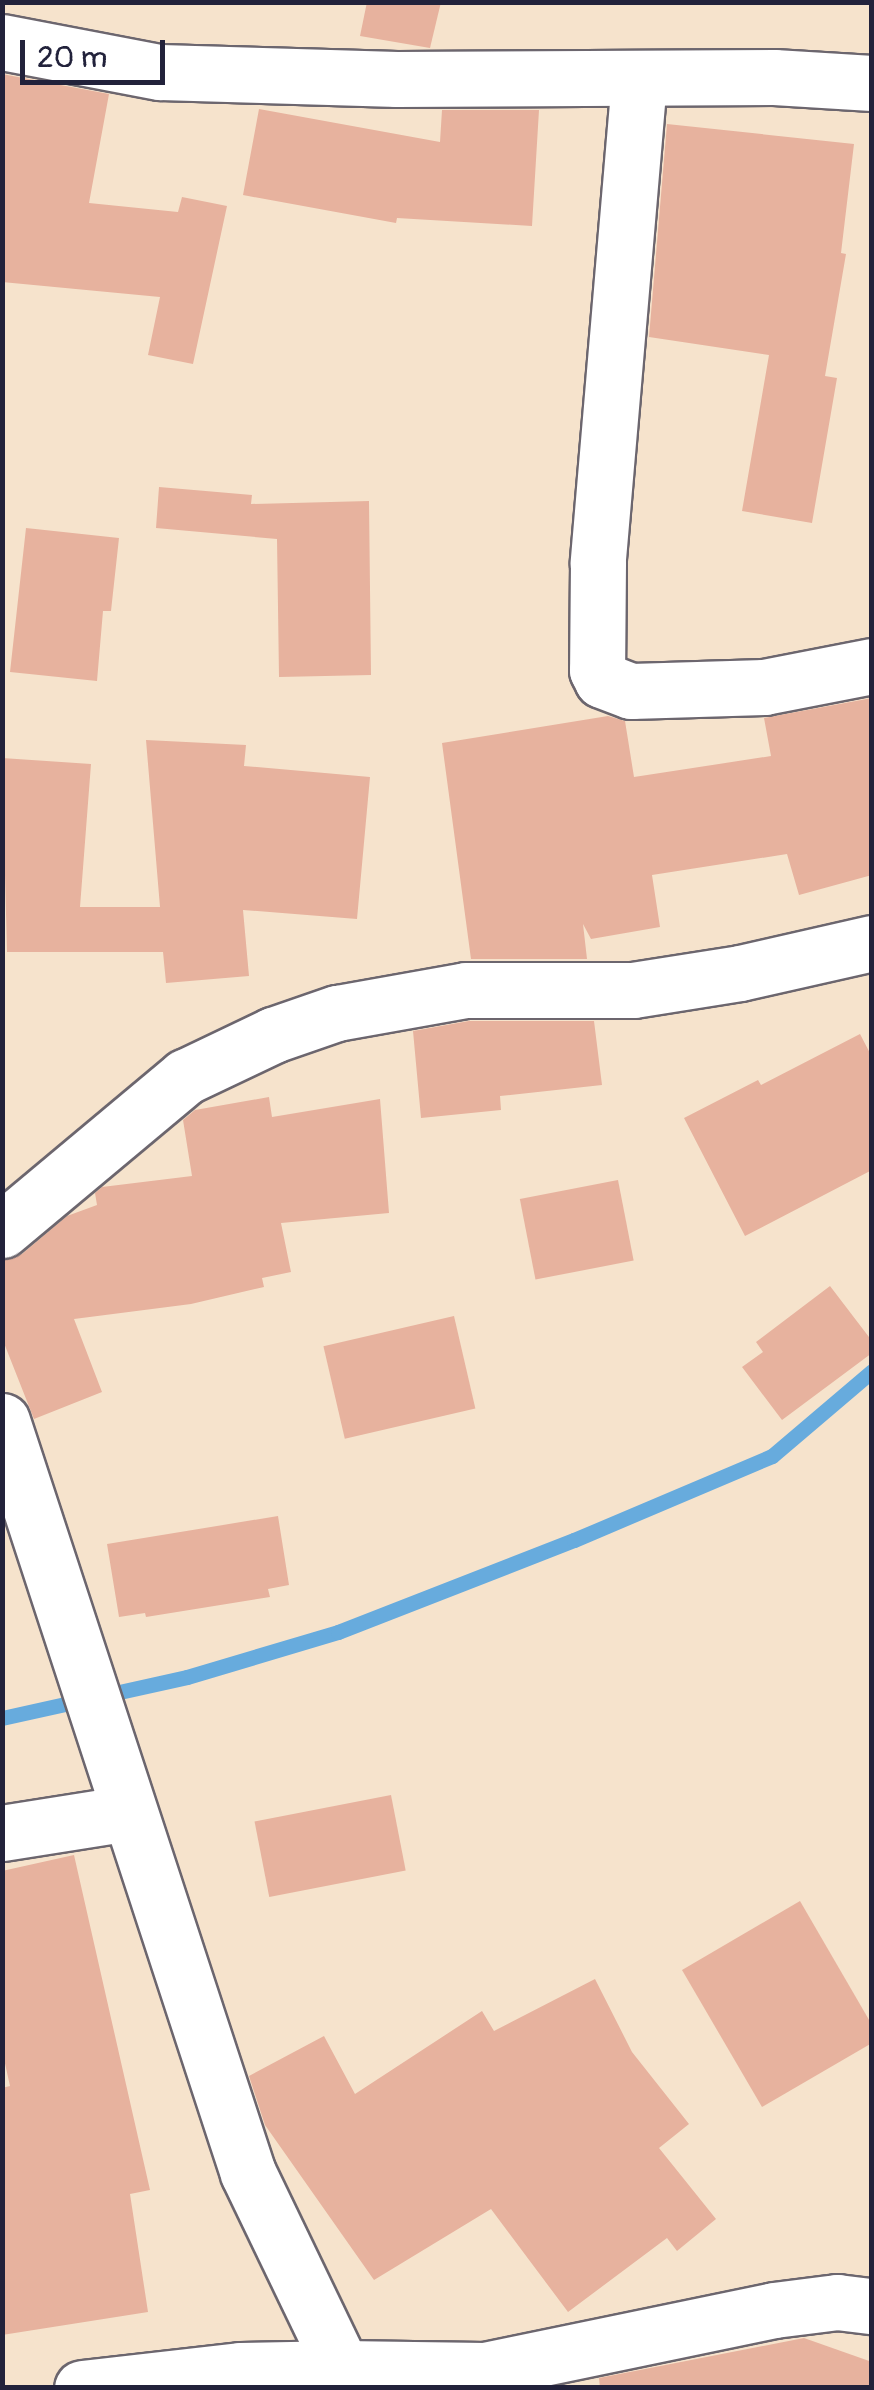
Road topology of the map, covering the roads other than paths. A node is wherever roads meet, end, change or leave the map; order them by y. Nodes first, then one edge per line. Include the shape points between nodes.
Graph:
1 (2, 42) edge
2 (640, 80) junction
3 (872, 83) edge
4 (872, 666) edge
5 (872, 943) edge
6 (2, 1230) edge
7 (2, 1421) edge
8 (128, 1814) junction
9 (2, 1833) edge
10 (872, 2306) edge
11 (342, 2368) junction
12 (82, 2388) edge

1 - 2 street via 160,72
2 - 3 street
2 - 4 street via 598,564 597,670 602,680 631,691 764,687
5 - 6 street via 632,990 466,990 337,1013 185,1077
7 - 8 street via 58,1579
8 - 9 street
8 - 11 street via 248,2173
10 - 11 street via 836,2302 774,2310 485,2370
11 - 12 street via 240,2370

